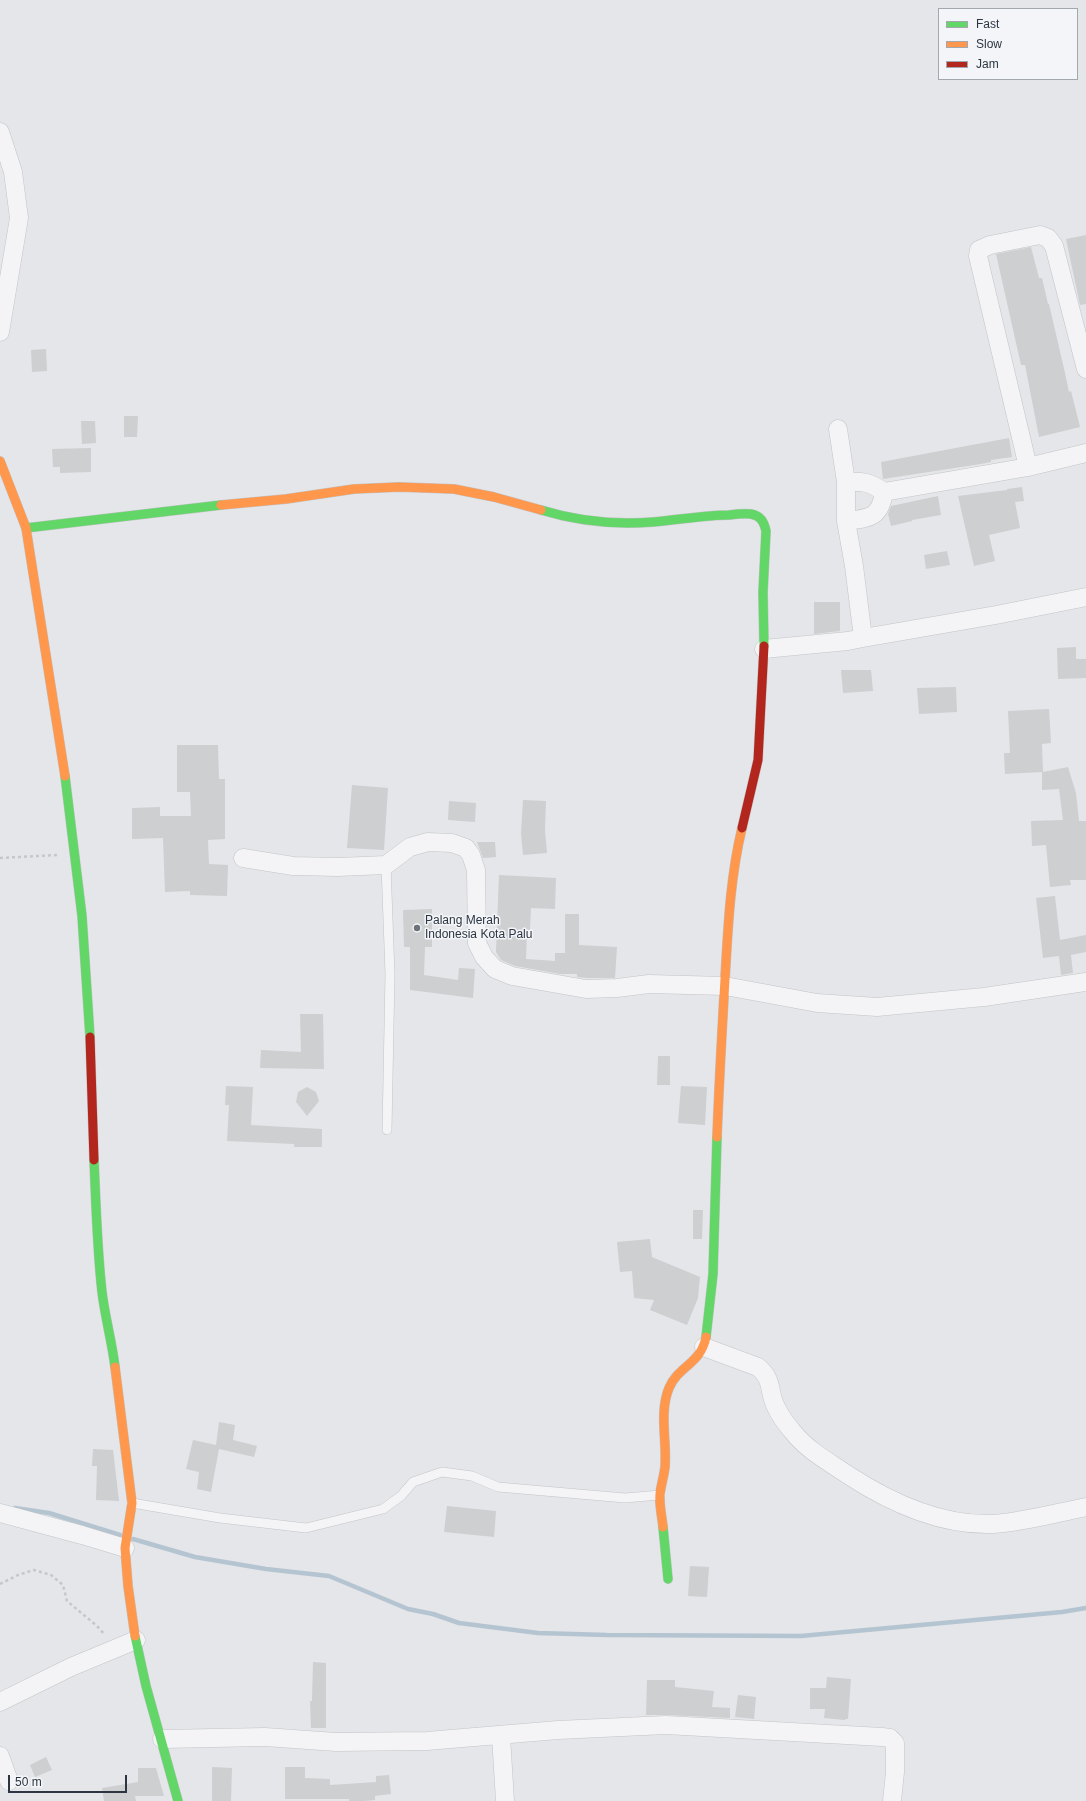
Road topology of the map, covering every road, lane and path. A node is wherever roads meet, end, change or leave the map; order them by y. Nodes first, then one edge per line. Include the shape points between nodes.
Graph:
1 (0, 132) edge
2 (0, 332) edge
3 (1086, 369) edge
4 (838, 429) dead end
5 (1086, 453) edge
6 (0, 460) edge
7 (1028, 466) junction
8 (846, 482) junction
9 (884, 492) junction
10 (846, 520) junction
11 (26, 528) junction
12 (1086, 597) edge
13 (863, 638) junction
14 (764, 649) junction
15 (75, 855) junction
16 (0, 858) edge
17 (243, 858) dead end
18 (386, 865) junction
19 (1086, 982) edge
20 (725, 986) junction
21 (387, 1130) dead end
22 (704, 1347) junction
23 (660, 1495) junction
24 (132, 1502) junction
25 (1086, 1507) edge
26 (0, 1514) edge
27 (126, 1545) junction
28 (668, 1579) dead end
29 (0, 1584) edge
30 (136, 1640) junction
31 (115, 1649) junction
32 (0, 1702) edge
33 (501, 1736) junction
34 (162, 1739) junction
35 (0, 1756) edge
36 (8, 1781) dead end
37 (178, 1801) edge
38 (506, 1801) edge
39 (892, 1801) edge

1 - 2 street via 13,172 19,218
3 - 7 street via 1054,246 1048,238 1040,235 990,245 979,250 978,256
4 - 8 street
5 - 7 street
6 - 11 street
7 - 9 street
8 - 9 street via 863,482
8 - 10 street
9 - 10 street via 882,505 877,514 862,519
10 - 13 street
11 - 14 street via 354,489 399,488 454,489 494,497 568,518 618,523 750,514 759,517 766,530
11 - 15 street via 64,766
12 - 13 street
13 - 14 street
14 - 20 street via 758,760 735,858 729,902
15 - 16 path
15 - 24 street via 89,1021 97,1246
17 - 18 street via 293,866
18 - 20 street via 410,847 428,842 452,843 466,848 476,870 477,943 484,957 495,969 512,976 586,989 649,984
18 - 21 lane via 390,974
19 - 20 street via 984,997 877,1007 818,1003
20 - 22 street via 720,1059 714,1274
22 - 23 street via 698,1357 676,1376 669,1388 665,1405 665,1467
22 - 25 street via 765,1372 775,1406 794,1433 813,1451 878,1494 910,1508 958,1523 994,1524
23 - 24 lane via 625,1498 498,1486 472,1476 442,1472 413,1482 401,1496 383,1509 306,1528 220,1518
23 - 28 street
24 - 27 street
26 - 27 street
27 - 30 street via 128,1586
29 - 31 path via 34,1570 50,1575 63,1585 67,1601 97,1626
30 - 31 street
30 - 34 street via 146,1686
31 - 32 street
33 - 34 street via 427,1742 336,1742 265,1737
33 - 38 street
33 - 39 street via 612,1726 666,1726 890,1738 895,1742 896,1753
34 - 37 street
35 - 36 street

